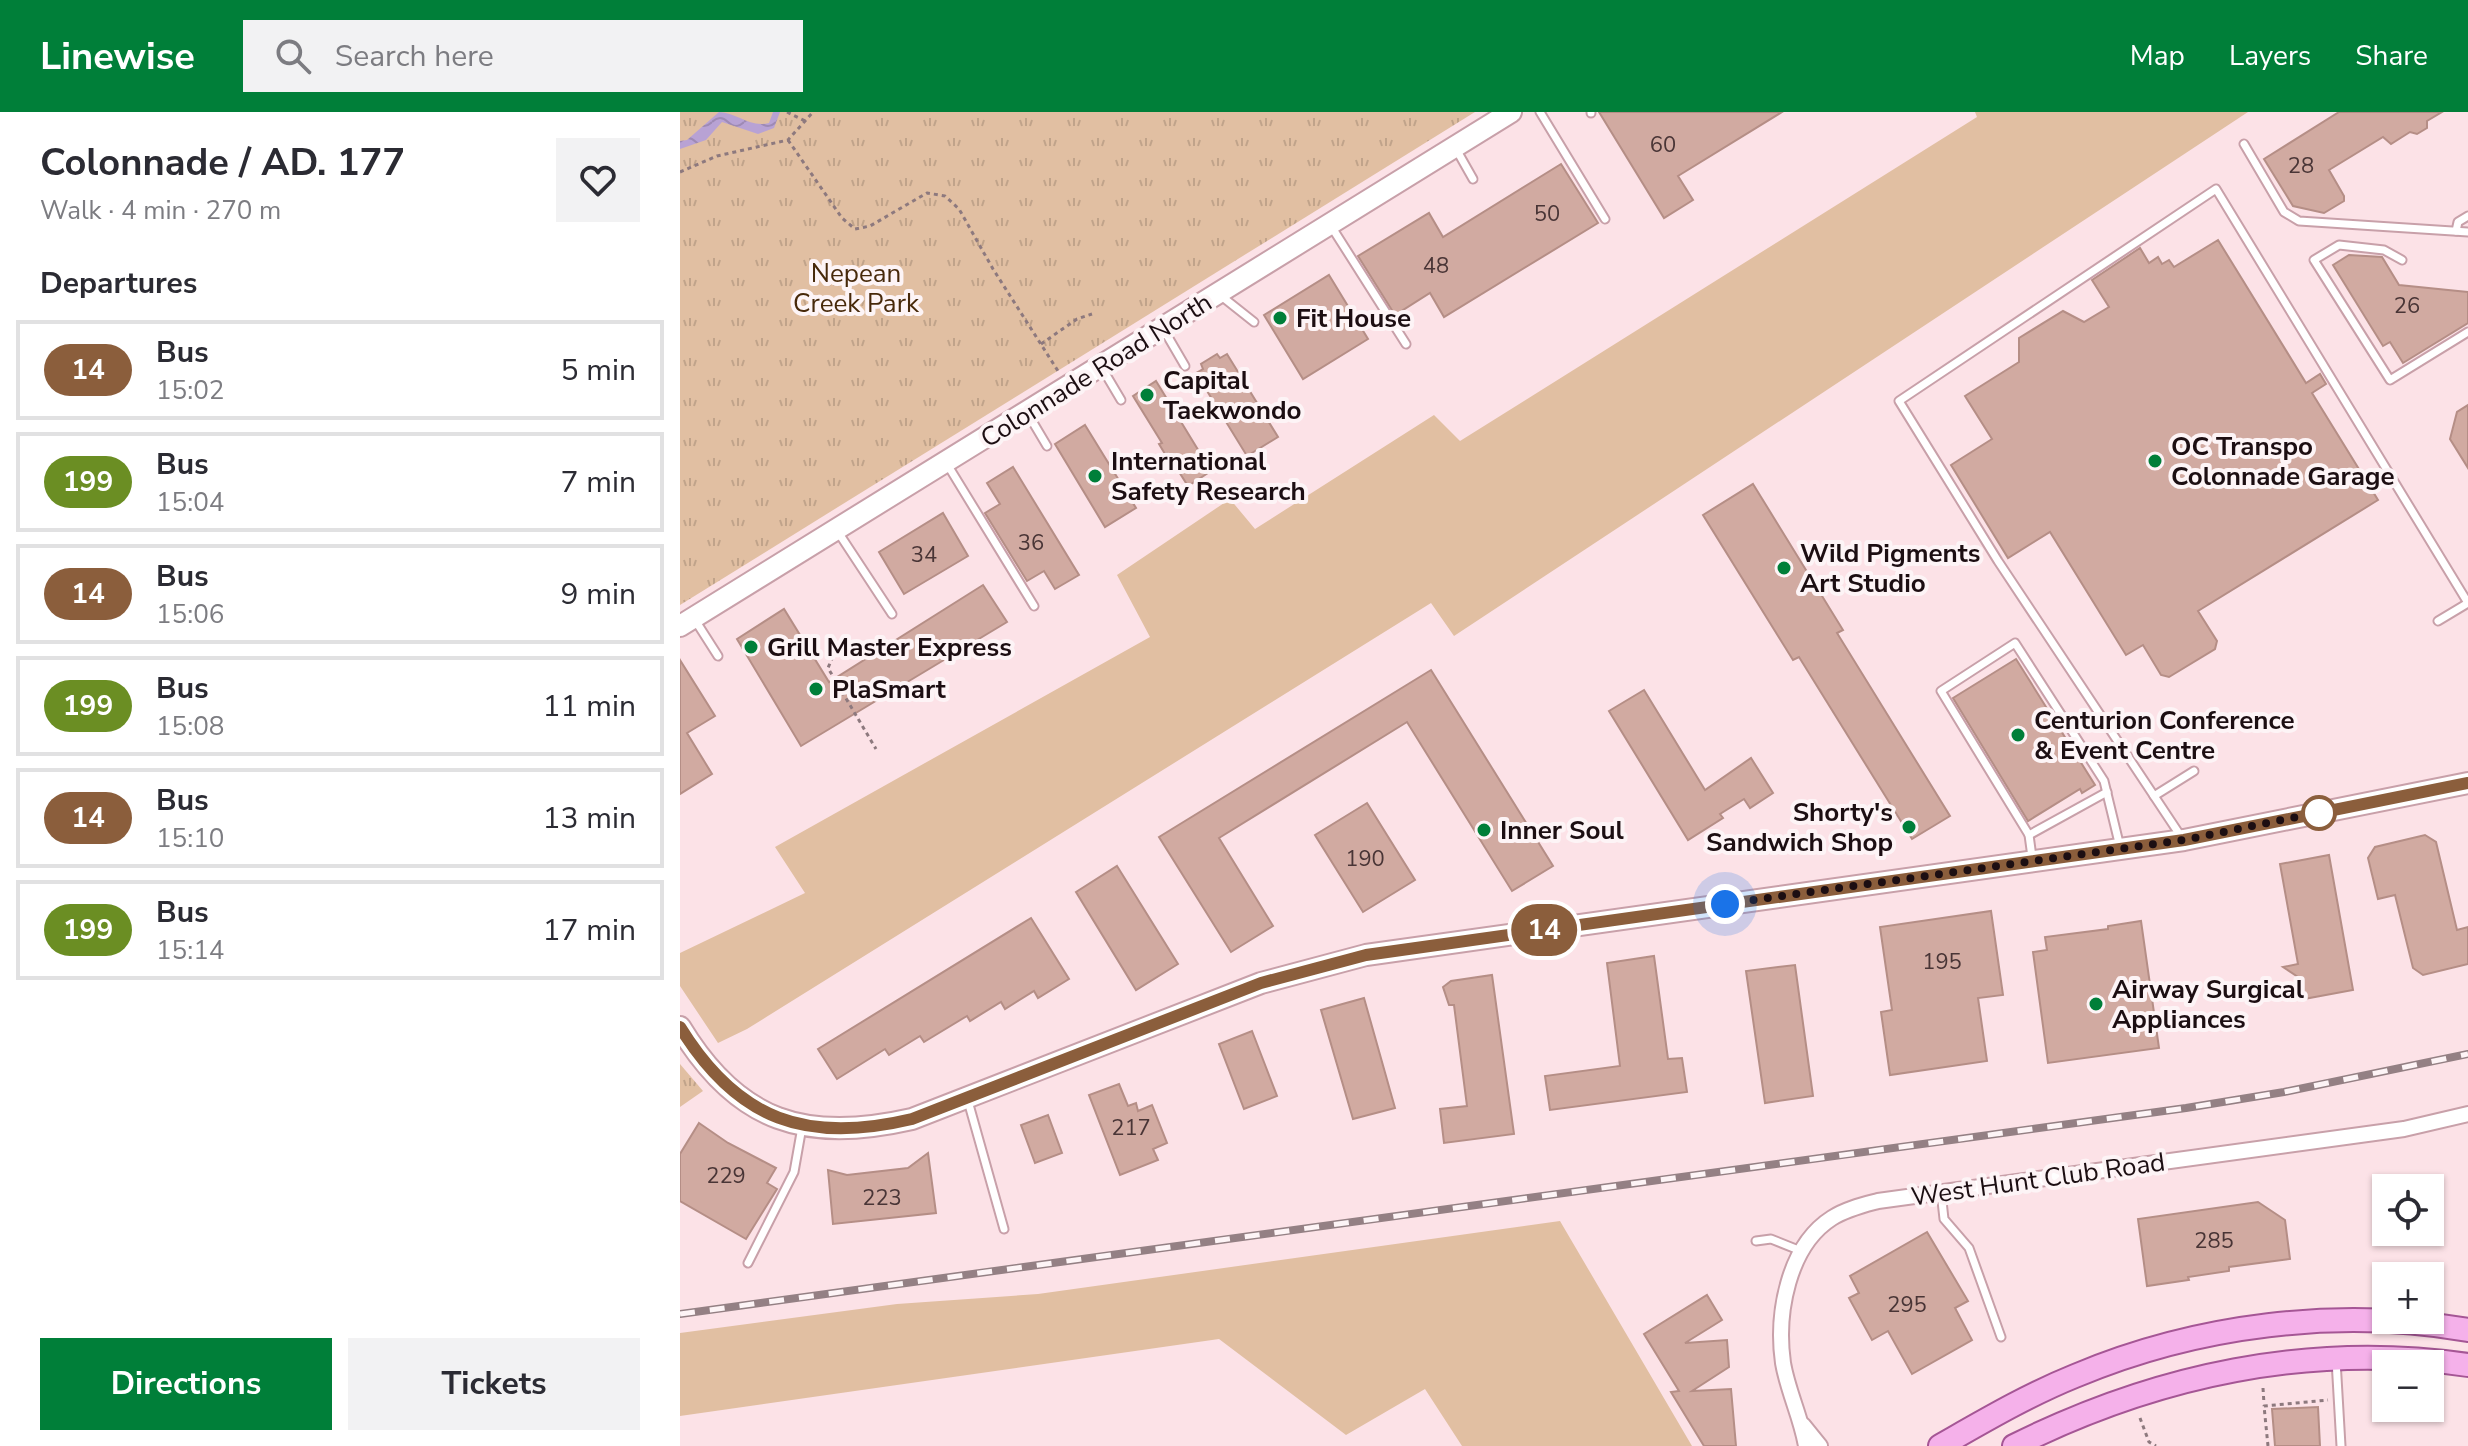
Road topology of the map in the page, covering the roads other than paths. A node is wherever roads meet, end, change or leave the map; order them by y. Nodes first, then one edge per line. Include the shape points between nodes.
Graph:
1 (1511, 112) edge
2 (1540, 112) edge
3 (2244, 144) dead end
4 (1455, 147) junction
5 (1473, 179) dead end
6 (2468, 216) edge
7 (1605, 219) dead end
8 (1330, 225) junction
9 (2456, 231) junction
10 (2468, 232) edge
11 (2402, 260) dead end
12 (1218, 294) junction
13 (1254, 322) dead end
14 (1163, 328) junction
15 (2468, 332) edge
16 (1406, 344) dead end
17 (1101, 366) junction
18 (1185, 366) dead end
19 (1121, 400) dead end
20 (1027, 412) junction
21 (1047, 446) dead end
22 (946, 462) junction
23 (836, 530) junction
24 (2468, 603) edge
25 (1034, 606) dead end
26 (892, 614) dead end
27 (2438, 621) dead end
28 (687, 622) edge
29 (718, 656) dead end
30 (2194, 771) dead end
31 (2468, 783) edge
32 (2107, 792) junction
33 (2154, 796) junction
34 (2029, 835) junction
35 (2184, 840) junction
36 (2120, 849) junction
37 (2032, 861) junction
38 (680, 1027) edge
39 (968, 1097) junction
40 (2468, 1114) edge
41 (802, 1127) junction
42 (1941, 1192) junction
43 (1004, 1229) dead end
44 (1756, 1241) dead end
45 (1801, 1251) junction
46 (748, 1263) dead end
47 (2468, 1330) edge
48 (2001, 1337) dead end
49 (2336, 1357) junction
50 (2468, 1365) edge
51 (1802, 1425) junction
52 (1806, 1446) edge
53 (1820, 1446) edge
54 (1940, 1446) edge
55 (2014, 1446) edge
56 (2341, 1446) edge

1 - 4 street, Colonnade Road North
2 - 7 lane
3 - 9 lane via 2284,212 2299,221
4 - 5 lane
4 - 8 street, Colonnade Road North
6 - 9 lane via 2458,222
8 - 12 street, Colonnade Road North
8 - 16 lane
9 - 10 lane
11 - 15 lane via 2384,250 2339,245 2314,260 2390,380
12 - 13 lane
12 - 14 street, Colonnade Road North
14 - 17 street, Colonnade Road North
14 - 18 lane
17 - 19 lane
17 - 20 street, Colonnade Road North
20 - 21 lane
20 - 22 street, Colonnade Road North
22 - 23 street, Colonnade Road North
22 - 25 lane
23 - 26 lane
23 - 28 street, Colonnade Road North
24 - 27 lane
24 - 33 lane via 2216,189 1899,401
28 - 29 lane
30 - 33 lane
31 - 35 street
32 - 34 lane
32 - 34 lane via 2015,643 1941,691
32 - 36 lane
33 - 35 lane
34 - 37 lane
35 - 36 street
36 - 37 street
37 - 39 street via 1366,955 1261,983
38 - 41 street via 739,1097
39 - 41 street via 875,1127
39 - 43 lane
40 - 42 street, West Hunt Club Road via 2404,1129
41 - 46 lane via 794,1172
42 - 45 street, West Hunt Club Road via 1852,1208 1816,1231
42 - 48 lane via 1944,1219 1969,1248
44 - 45 lane via 1771,1239
45 - 51 street, West Hunt Club Road via 1781,1334 1788,1385
47 - 54 main road via 2320,1322 2197,1338 2075,1375
49 - 50 main road
49 - 55 main road via 2201,1376 2108,1404
49 - 56 lane
51 - 52 street, West Hunt Club Road
51 - 53 street, West Hunt Club Road

